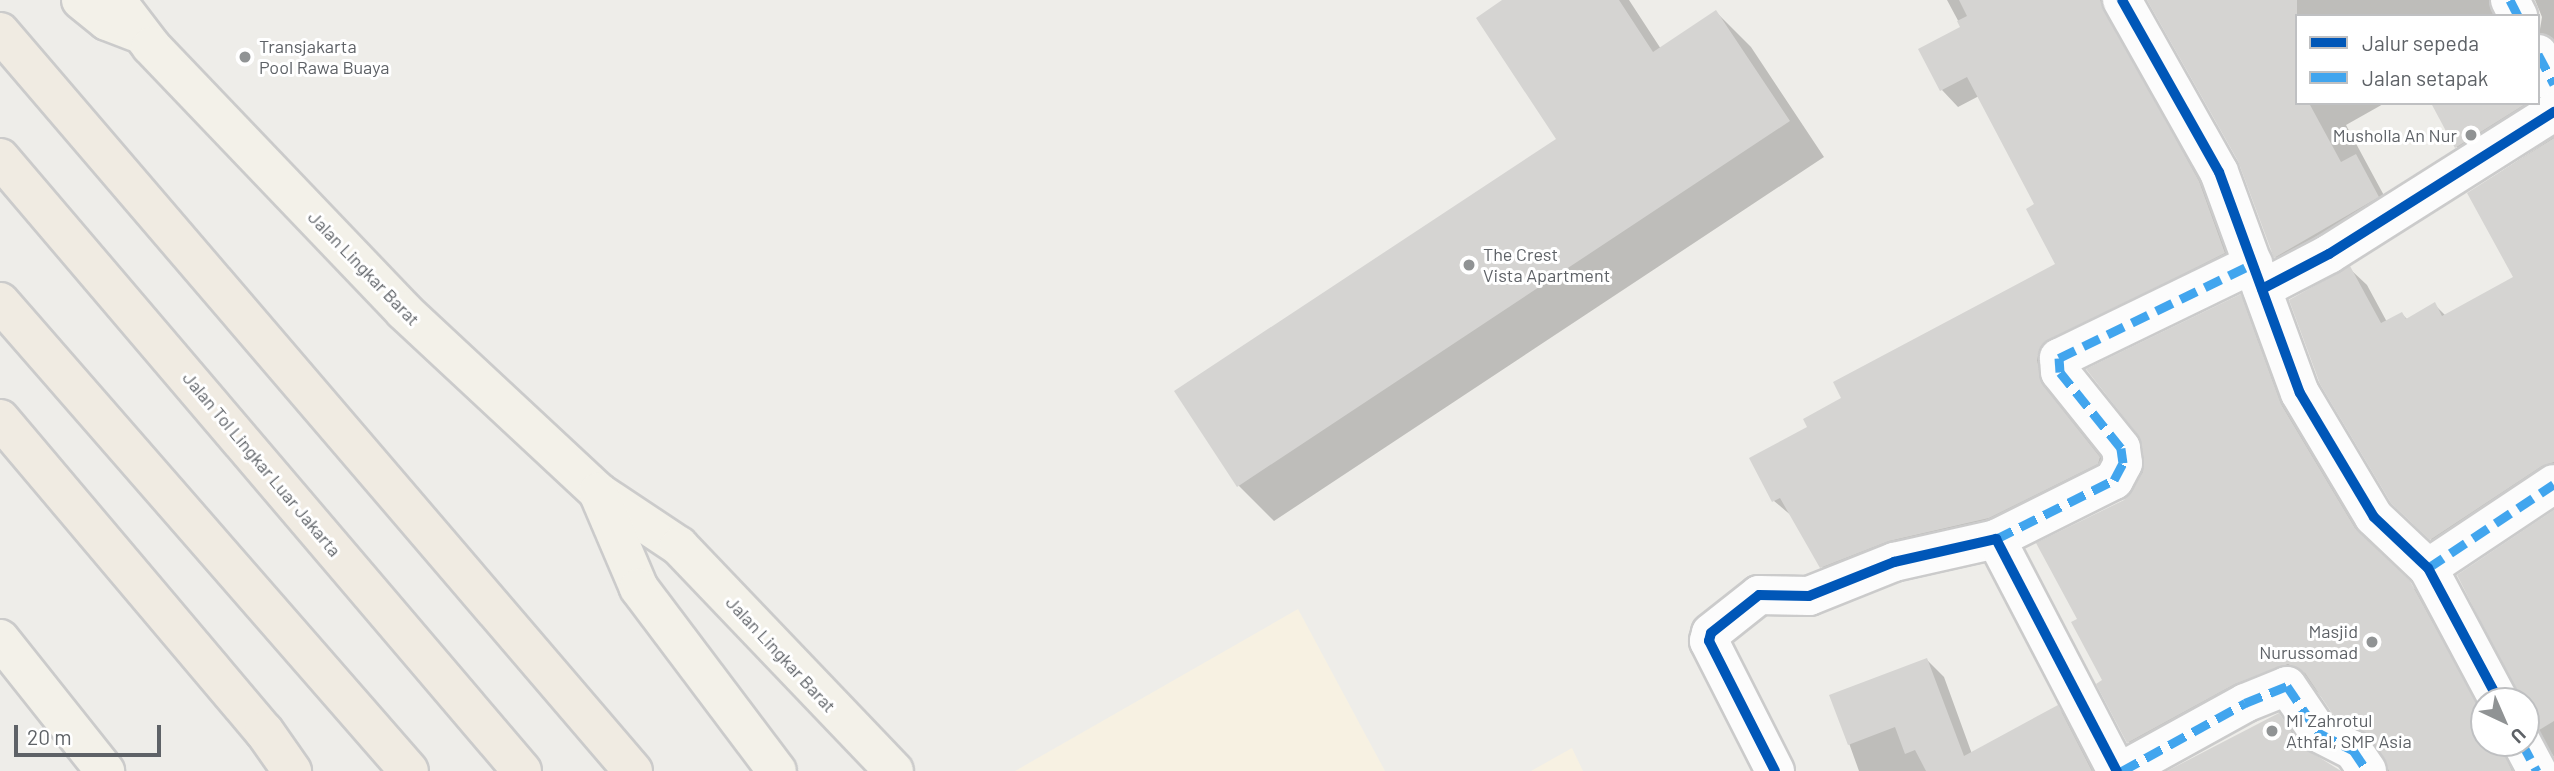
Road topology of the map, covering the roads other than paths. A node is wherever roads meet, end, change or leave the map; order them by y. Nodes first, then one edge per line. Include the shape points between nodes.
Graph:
1 (80, 0) edge
2 (116, 0) edge
3 (2122, 0) edge
4 (0, 32) edge
5 (141, 35) junction
6 (2540, 58) edge
7 (2554, 84) edge
8 (2554, 112) edge
9 (0, 158) edge
10 (2257, 276) junction
11 (0, 302) edge
12 (0, 419) edge
13 (2554, 484) edge
14 (598, 492) junction
15 (1996, 539) junction
16 (2428, 568) junction
17 (0, 639) edge
18 (2492, 687) edge
19 (105, 771) edge
20 (292, 771) edge
21 (409, 771) edge
22 (522, 771) edge
23 (633, 771) edge
24 (777, 771) edge
25 (894, 771) edge
26 (1775, 771) edge
27 (2117, 771) edge
28 (2122, 771) edge
29 (2367, 771) edge

1 - 5 main road, Jalan Lingkar Barat via 107,21
2 - 5 main road, Jalan Lingkar Barat
3 - 10 street via 2219,172
4 - 23 highway
5 - 14 main road, Jalan Lingkar Barat via 404,311
6 - 7 street
8 - 10 street via 2329,254
9 - 22 highway, Jalan Tol Lingkar Luar Jakarta
10 - 15 street via 2059,358 2060,372 2121,448 2123,463 2114,480
10 - 16 street via 2300,393 2374,517
11 - 21 highway
12 - 20 highway via 264,731
13 - 16 street
14 - 24 main road, Jalan Lingkar Barat via 639,588
14 - 25 main road, Jalan Lingkar Barat via 679,546
15 - 26 street via 1894,562 1809,596 1759,595 1711,633 1709,640
15 - 27 street
16 - 18 street
17 - 19 main road
28 - 29 street via 2245,703 2287,686 2319,733 2353,750

